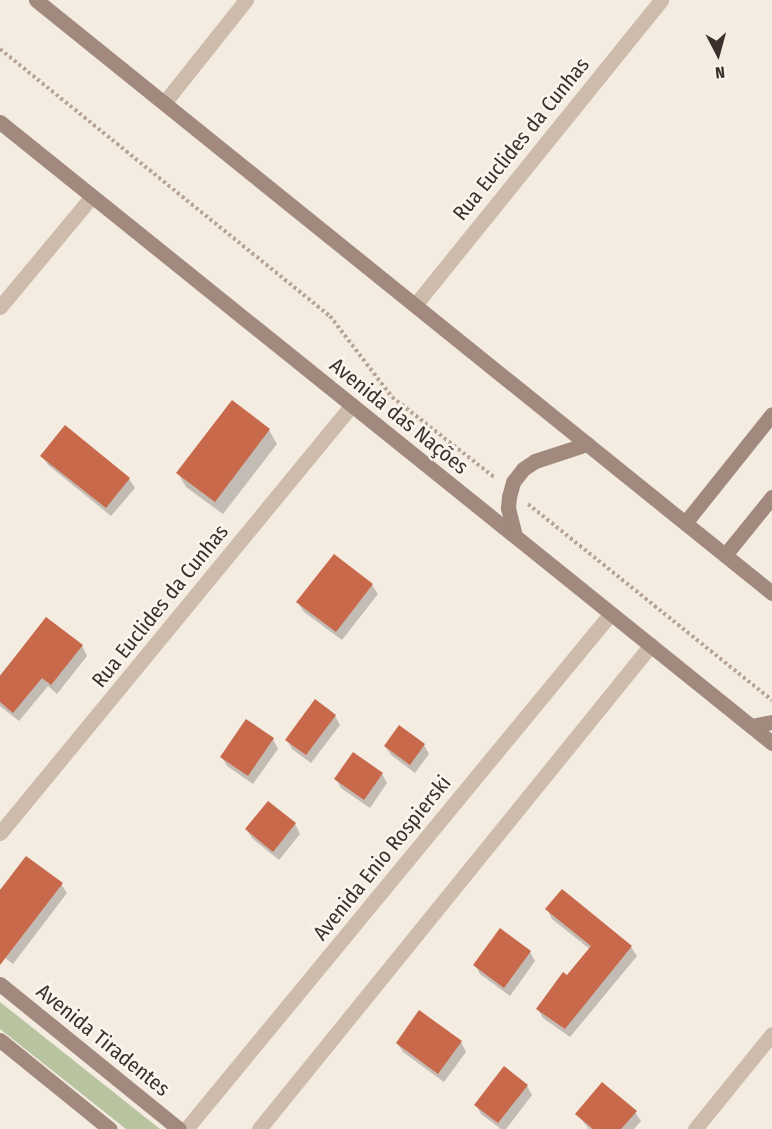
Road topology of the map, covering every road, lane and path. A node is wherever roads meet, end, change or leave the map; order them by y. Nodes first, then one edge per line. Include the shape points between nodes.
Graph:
1 (36, 0) edge
2 (246, 0) edge
3 (661, 0) edge
4 (0, 49) edge
5 (164, 104) junction
6 (0, 122) edge
7 (92, 196) junction
8 (415, 305) junction
9 (0, 308) edge
10 (352, 405) junction
11 (772, 414) edge
12 (587, 444) junction
13 (511, 490) junction
14 (772, 497) edge
15 (685, 523) junction
16 (515, 536) junction
17 (725, 555) junction
18 (772, 593) edge
19 (611, 613) junction
20 (651, 645) junction
21 (772, 700) edge
22 (772, 722) edge
23 (751, 726) junction
24 (772, 743) edge
25 (0, 833) edge
26 (0, 984) edge
27 (772, 1034) edge
28 (0, 1040) edge
29 (110, 1129) edge
30 (179, 1129) edge
31 (186, 1129) edge
32 (259, 1129) edge
33 (695, 1129) edge

1 - 5 main road
2 - 5 street
3 - 8 street, Rua Euclides da Cunhas
4 - 13 path via 330,316 392,397
5 - 8 main road
6 - 7 main road, Avenida das Nações
7 - 9 street
7 - 10 main road, Avenida das Nações
8 - 12 main road
10 - 16 main road, Avenida das Nações
10 - 25 street, Rua Euclides da Cunhas
11 - 15 main road
12 - 13 main road via 535,461 523,469
12 - 15 main road
13 - 16 main road via 508,508
13 - 21 path
14 - 17 main road
15 - 17 main road
16 - 19 main road, Avenida das Nações
17 - 18 main road
19 - 20 main road, Avenida das Nações
19 - 31 street, Avenida Enio Rospierski
20 - 23 main road, Avenida das Nações
20 - 32 street
22 - 23 main road
23 - 24 main road, Avenida das Nações
26 - 30 main road, Avenida Tiradentes
27 - 33 street
28 - 29 main road

